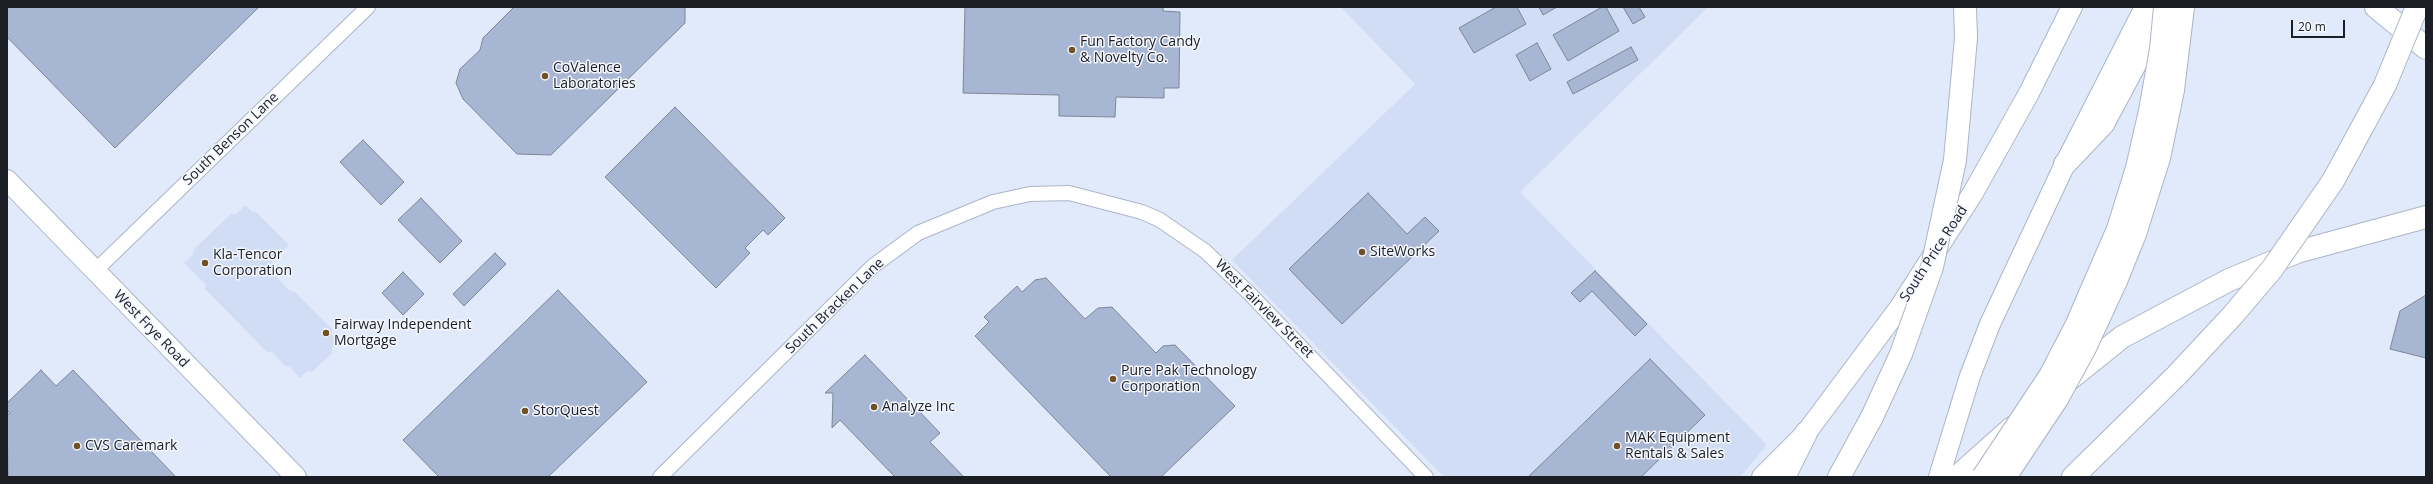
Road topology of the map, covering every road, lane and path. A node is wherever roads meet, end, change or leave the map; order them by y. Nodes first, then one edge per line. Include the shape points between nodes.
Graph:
1 (368, 7) edge
2 (1965, 7) edge
3 (2072, 7) edge
4 (2145, 7) edge
5 (2165, 7) edge
6 (2182, 7) edge
7 (2376, 7) edge
8 (2417, 7) edge
9 (2426, 48) edge
10 (2065, 164) junction
11 (7, 180) edge
12 (1068, 193) joint
13 (2426, 217) edge
14 (95, 271) junction
15 (1806, 433) junction
16 (296, 477) edge
17 (660, 477) edge
18 (1426, 477) edge
19 (1762, 477) edge
20 (1784, 477) edge
21 (1839, 477) edge
22 (1939, 477) edge
23 (1957, 477) edge
24 (1983, 477) edge
25 (2005, 477) edge
26 (2073, 477) edge

1 - 14 street, South Benson Lane
2 - 21 highway, bridge via 1966,38 1955,160 1932,267 1901,354 1872,417
3 - 15 main road, South Price Road via 2029,93 1974,193 1900,307
4 - 10 main road
5 - 10 highway via 2103,124
5 - 24 highway, bridge via 2161,49 2150,111 2137,168 2118,229 2076,326 2050,376
6 - 25 highway, bridge via 2173,90 2158,158 2135,234 2082,354 2046,418
7 - 9 highway
8 - 26 highway, bridge via 2385,85 2328,188 2272,269 2177,375
10 - 22 main road via 1990,324 1970,376
11 - 14 main road, West Frye Road
12 - 17 street, South Bracken Lane via 1030,194 992,202 918,233 873,266
12 - 18 street, West Fairview Street via 1154,217 1205,251 1249,293
13 - 23 highway, bridge via 2297,252 2229,280 2122,337 2056,389
14 - 16 main road, West Frye Road
15 - 19 main road, South Price Road
15 - 20 highway

